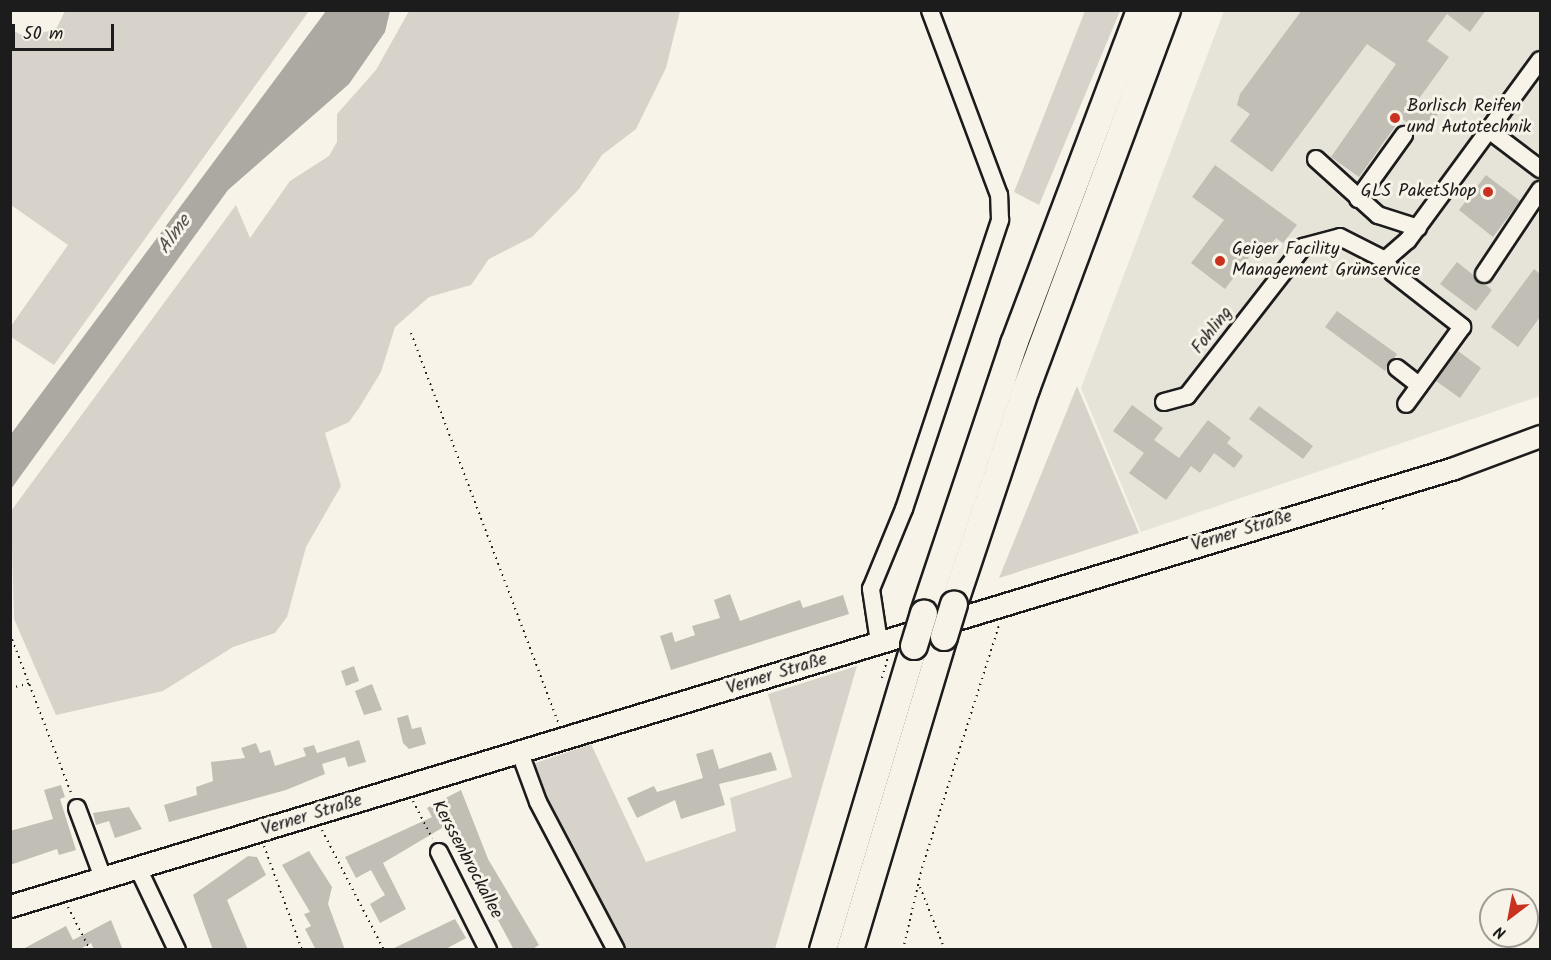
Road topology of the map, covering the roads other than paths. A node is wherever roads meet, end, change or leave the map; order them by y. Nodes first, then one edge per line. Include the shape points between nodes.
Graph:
1 (930, 10) edge
2 (1140, 10) edge
3 (1168, 14) edge
4 (1540, 60) edge
5 (1490, 131) junction
6 (1404, 135) dead end
7 (1316, 159) dead end
8 (1540, 169) edge
9 (1540, 189) edge
10 (1358, 199) junction
11 (1418, 228) junction
12 (1385, 260) junction
13 (1484, 274) dead end
14 (1397, 368) dead end
15 (1419, 385) junction
16 (1164, 402) dead end
17 (1406, 404) dead end
18 (1540, 436) edge
19 (884, 649) junction
20 (519, 753) junction
21 (77, 808) road end
22 (439, 852) road end
23 (138, 868) junction
24 (103, 878) junction
25 (10, 906) edge
26 (177, 950) edge
27 (488, 950) edge
28 (616, 950) edge
29 (823, 950) edge
30 (850, 950) edge

1 - 19 street via 999,195 1000,220 904,509 871,589
2 - 29 highway, bridge via 1014,344 924,613
3 - 30 highway, bridge via 1030,378 954,604
4 - 5 street
5 - 8 street
5 - 11 street
6 - 10 street
7 - 10 street
9 - 13 street
10 - 11 street via 1388,221
11 - 12 street
12 - 15 street via 1393,273 1462,327
12 - 16 street, Fohling via 1340,237 1303,247 1187,396
14 - 15 street
15 - 17 street
18 - 19 main road, Verner Straße via 1482,459 997,608
19 - 20 main road, Verner Straße
20 - 23 main road, Verner Straße
20 - 28 street via 538,802
21 - 24 street
22 - 27 street, Kerssenbrockallee
23 - 24 main road, Verner Straße
23 - 26 street
24 - 25 main road, Verner Straße

